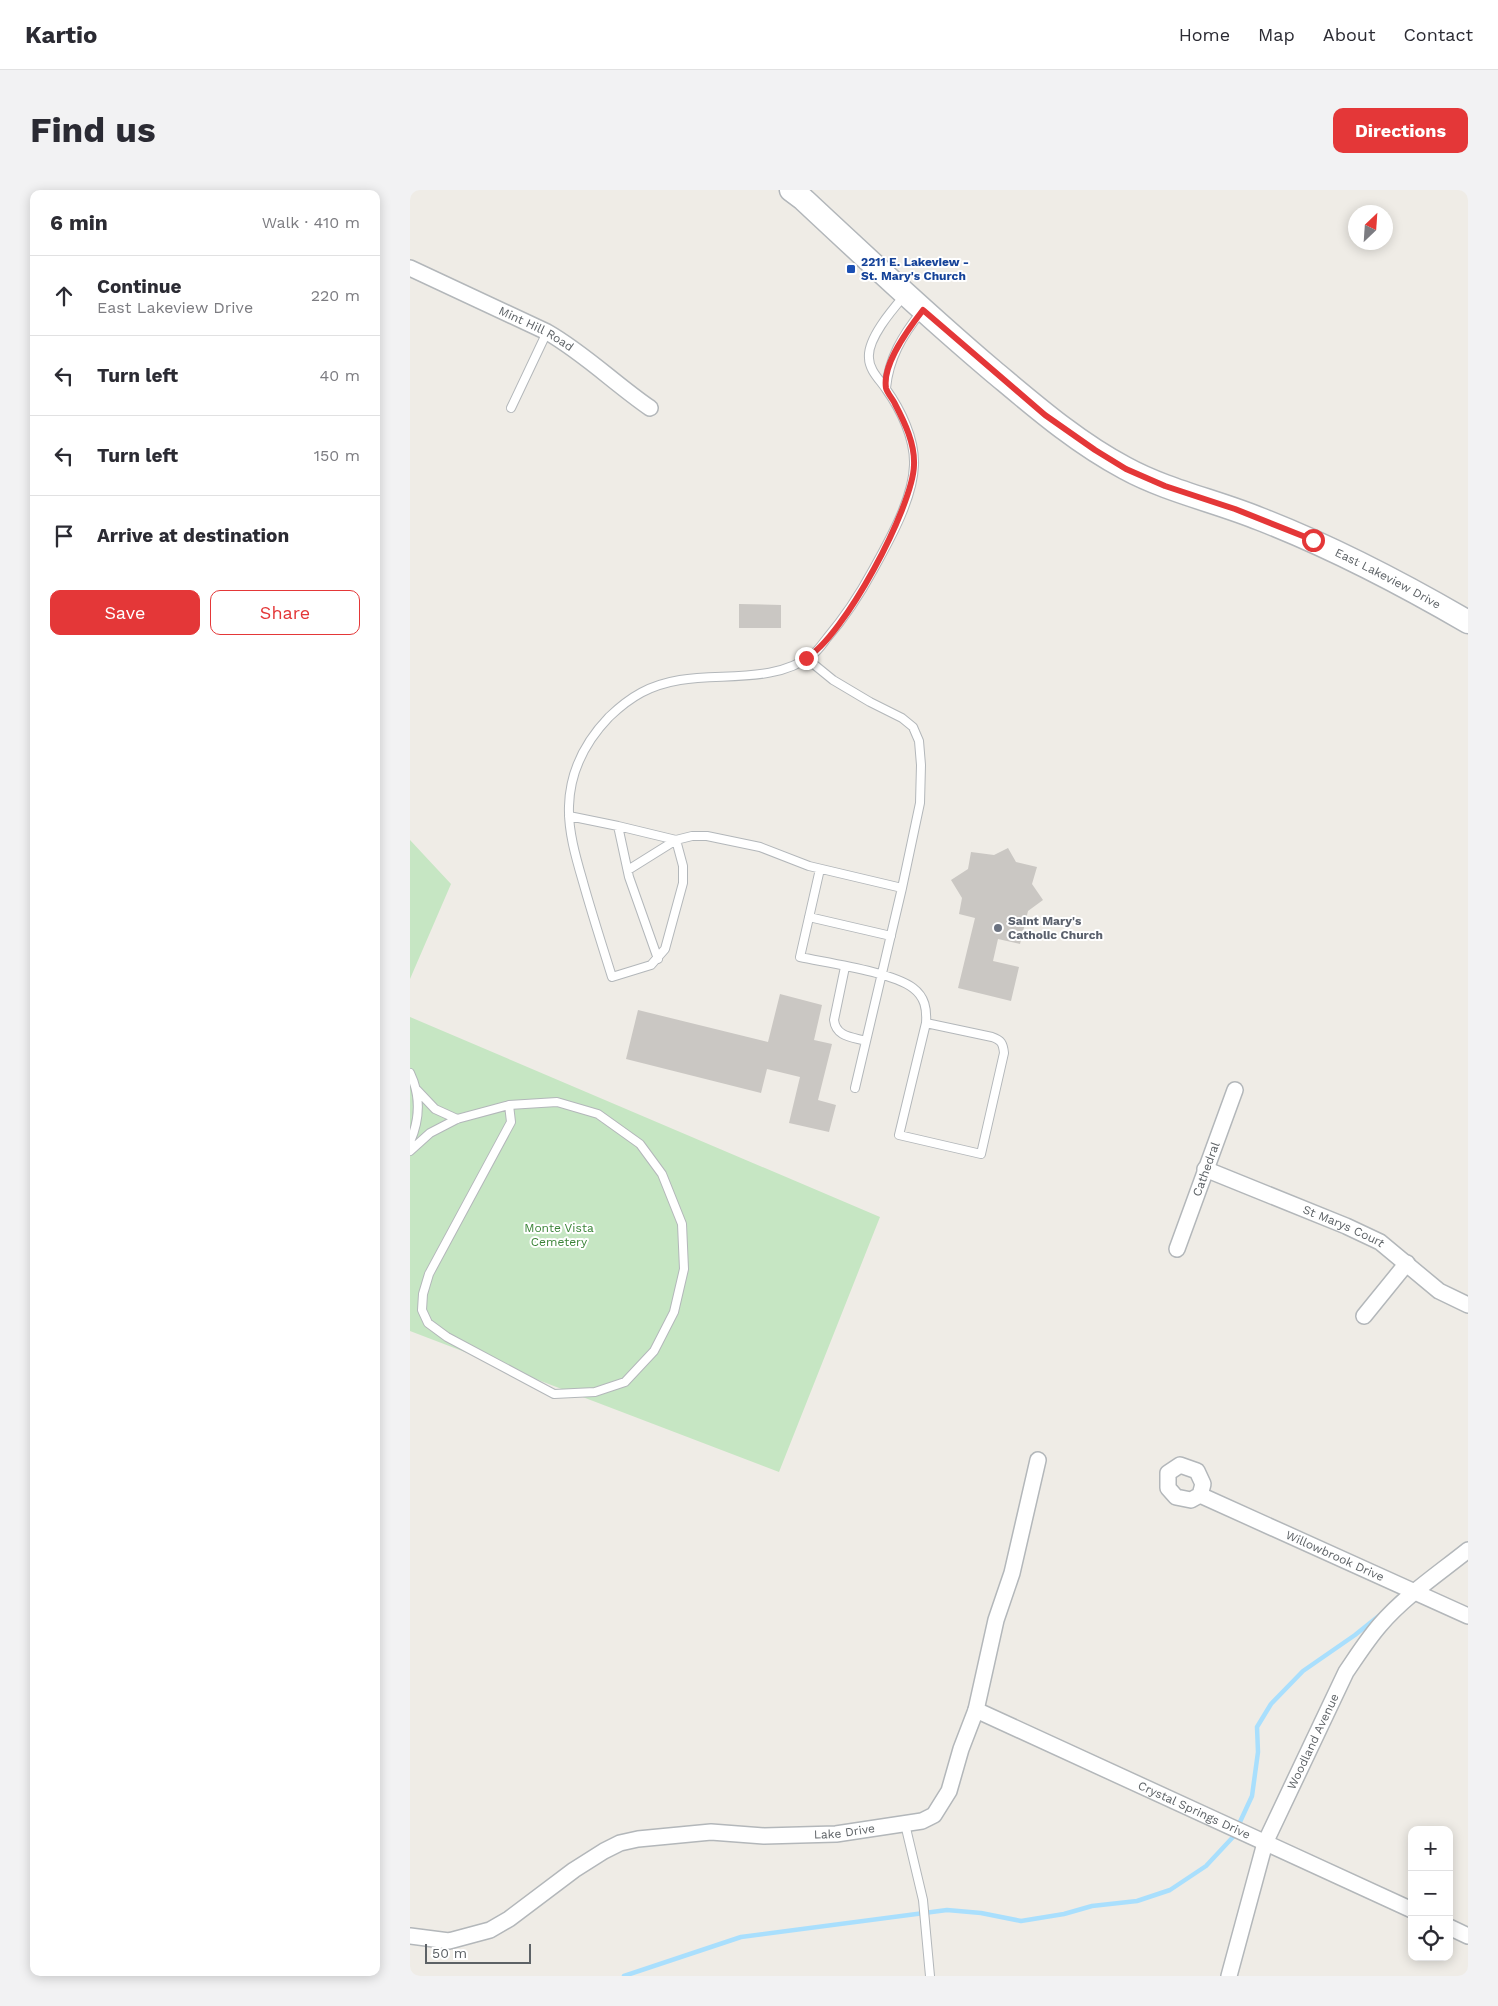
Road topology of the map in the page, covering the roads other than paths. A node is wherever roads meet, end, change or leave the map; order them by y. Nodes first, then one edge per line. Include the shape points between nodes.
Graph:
1 (791, 190) edge
2 (410, 268) edge
3 (905, 294) junction
4 (923, 310) junction
5 (547, 332) junction
6 (886, 388) junction
7 (511, 408) dead end
8 (650, 408) dead end
9 (1468, 622) edge
10 (806, 658) junction
11 (569, 816) junction
12 (618, 826) junction
13 (676, 840) junction
14 (820, 869) junction
15 (628, 870) junction
16 (902, 888) junction
17 (809, 917) junction
18 (891, 936) junction
19 (658, 959) junction
20 (845, 967) junction
21 (881, 975) junction
22 (926, 1023) junction
23 (866, 1041) junction
24 (410, 1073) edge
25 (855, 1088) dead end
26 (417, 1090) junction
27 (1235, 1090) dead end
28 (509, 1105) junction
29 (457, 1119) junction
30 (410, 1142) edge
31 (410, 1151) edge
32 (1205, 1169) junction
33 (1177, 1248) dead end
34 (1407, 1264) junction
35 (1468, 1305) edge
36 (1364, 1316) dead end
37 (1038, 1460) dead end
38 (1200, 1495) dead end
39 (1468, 1550) edge
40 (1415, 1592) junction
41 (1468, 1616) edge
42 (976, 1710) junction
43 (905, 1824) junction
44 (1265, 1843) junction
45 (1408, 1908) edge
46 (1453, 1930) edge
47 (410, 1936) edge
48 (1468, 1936) edge
49 (930, 1976) edge
50 (1229, 1976) edge

1 - 3 street, East Lakeview Drive
2 - 5 street, Mint Hill Road
3 - 4 street, East Lakeview Drive
3 - 6 lane via 883,323 868,357
4 - 6 lane via 895,352
4 - 9 street, East Lakeview Drive via 1045,415 1126,469 1313,540
5 - 7 lane
5 - 8 street, Mint Hill Road
6 - 10 lane via 904,422 913,449 911,486 862,590 838,624
10 - 11 lane via 790,668 760,674 679,680 637,694 591,738 579,760 571,786
10 - 16 lane via 833,680 902,718 913,727 919,741 922,765 920,803
11 - 12 lane
11 - 19 lane via 576,858 612,977 651,965
12 - 13 lane
12 - 15 lane
13 - 14 lane via 692,836 728,839
13 - 15 lane
13 - 19 lane via 683,866 683,883 665,949
14 - 16 lane
14 - 17 lane
15 - 19 lane
16 - 18 lane
17 - 18 lane
17 - 20 lane via 800,957
18 - 21 lane
20 - 21 lane
20 - 23 lane via 835,1026 841,1034
21 - 22 lane via 914,988 924,1001
21 - 23 lane
22 - 22 lane via 900,1135 982,1154 1004,1053 1003,1044 992,1036
23 - 25 lane
24 - 26 lane
26 - 29 lane via 435,1109
26 - 30 lane via 418,1117
27 - 32 street, Cathedral
28 - 28 lane via 557,1102 598,1114 640,1144 662,1174 682,1224 684,1269 674,1312 654,1351 625,1382 595,1392 554,1394 447,1337 428,1323 422,1310 429,1274 511,1122
28 - 29 lane
29 - 31 lane via 430,1133
32 - 33 street, Cathedral
32 - 34 street, St Marys Court via 1372,1238
34 - 35 street, St Marys Court via 1439,1291
34 - 36 street
37 - 42 street, Lake Drive
38 - 40 street, Willowbrook Drive
39 - 40 street, Woodland Avenue
40 - 41 street, Willowbrook Drive
40 - 44 street, Woodland Avenue via 1381,1624 1346,1672
42 - 43 street, Lake Drive via 942,1805 934,1815
42 - 44 street, Crystal Springs Drive
43 - 47 street, Lake Drive via 836,1834 764,1836 712,1832 620,1843 574,1870 509,1920 490,1930 449,1941
43 - 49 lane via 923,1900
44 - 45 street, Crystal Springs Drive
44 - 50 street, Woodland Avenue
46 - 48 street

